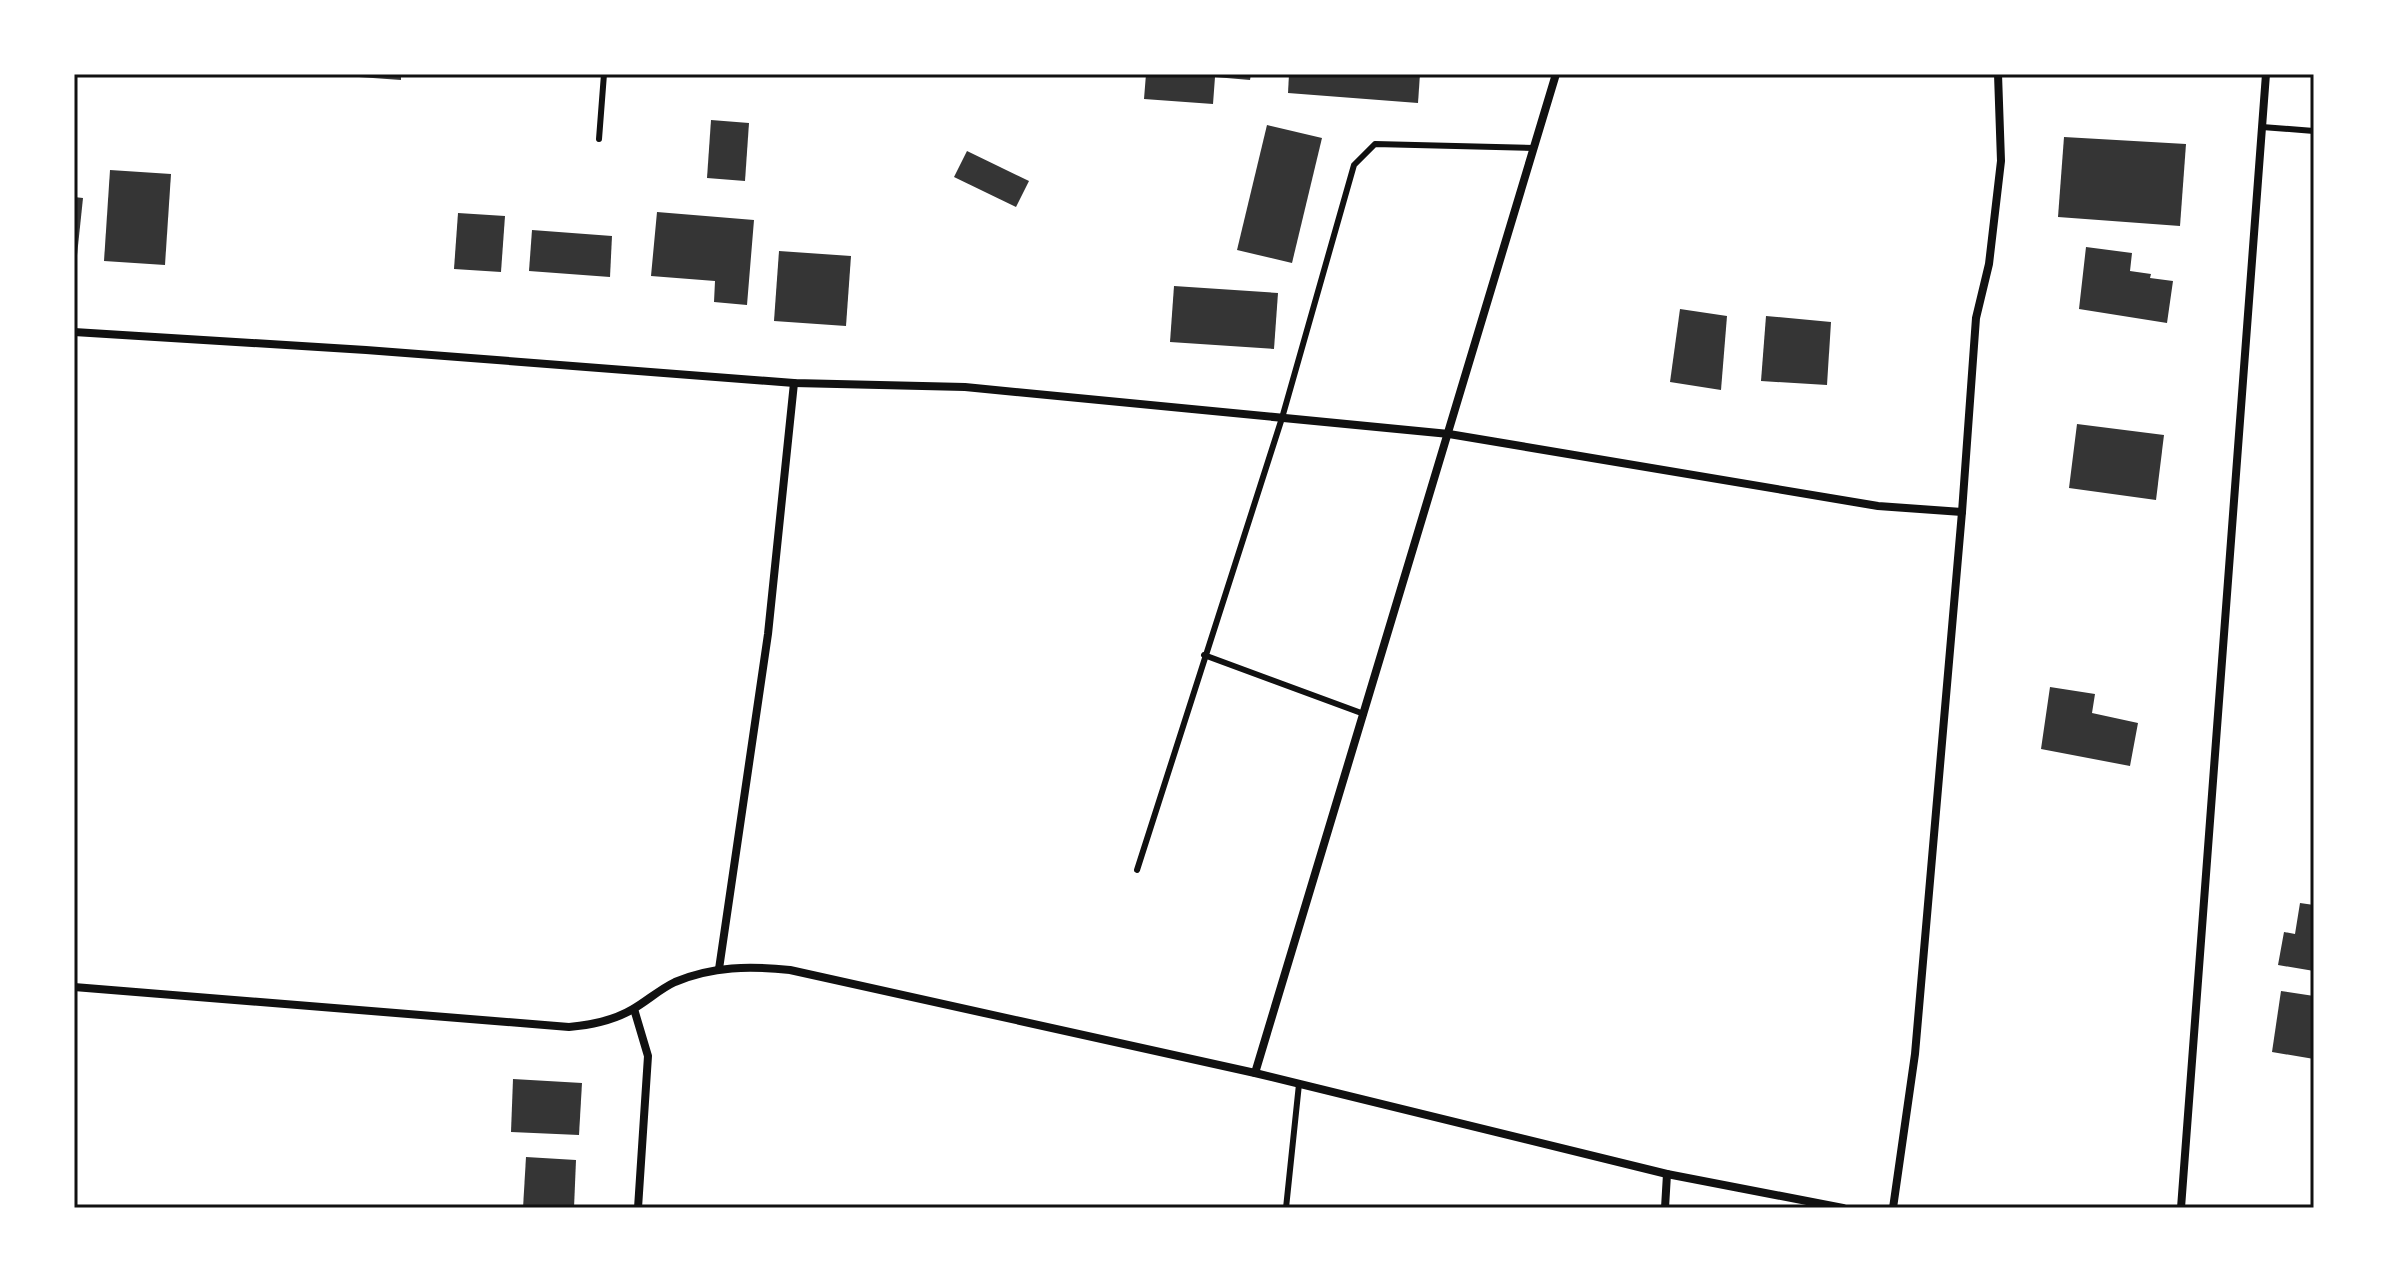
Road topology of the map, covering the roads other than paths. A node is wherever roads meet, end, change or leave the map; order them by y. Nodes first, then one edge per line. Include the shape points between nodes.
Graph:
1 (604, 74) edge
2 (1556, 74) edge
3 (1998, 74) edge
4 (2266, 74) edge
5 (2262, 127) junction
6 (2314, 131) edge
7 (599, 139) dead end
8 (1534, 148) junction
9 (74, 332) edge
10 (794, 383) junction
11 (1282, 418) junction
12 (1449, 434) junction
13 (1962, 512) junction
14 (1204, 655) junction
15 (1364, 714) junction
16 (1137, 870) dead end
17 (719, 969) junction
18 (74, 987) edge
19 (634, 1009) junction
20 (1255, 1073) junction
21 (1299, 1084) junction
22 (1667, 1174) junction
23 (638, 1208) edge
24 (1286, 1208) edge
25 (1665, 1208) edge
26 (1843, 1208) edge
27 (1893, 1208) edge
28 (2181, 1208) edge

1 - 7 lane
2 - 8 street
3 - 13 street via 2001,161 1989,264 1976,318
4 - 5 street
5 - 6 lane
5 - 28 street
8 - 11 lane via 1375,144 1354,165
8 - 12 street
9 - 10 street
10 - 11 street via 965,387
10 - 17 street via 768,634
11 - 12 street
11 - 14 lane
12 - 13 street via 1878,506
12 - 15 street
13 - 27 street via 1915,1054
14 - 15 lane
14 - 16 lane
15 - 20 street
17 - 19 street via 674,983
17 - 20 street via 790,970
18 - 19 street via 569,1027 593,1025
19 - 23 street via 648,1056
20 - 21 street
21 - 22 street
21 - 24 lane
22 - 25 street
22 - 26 street

